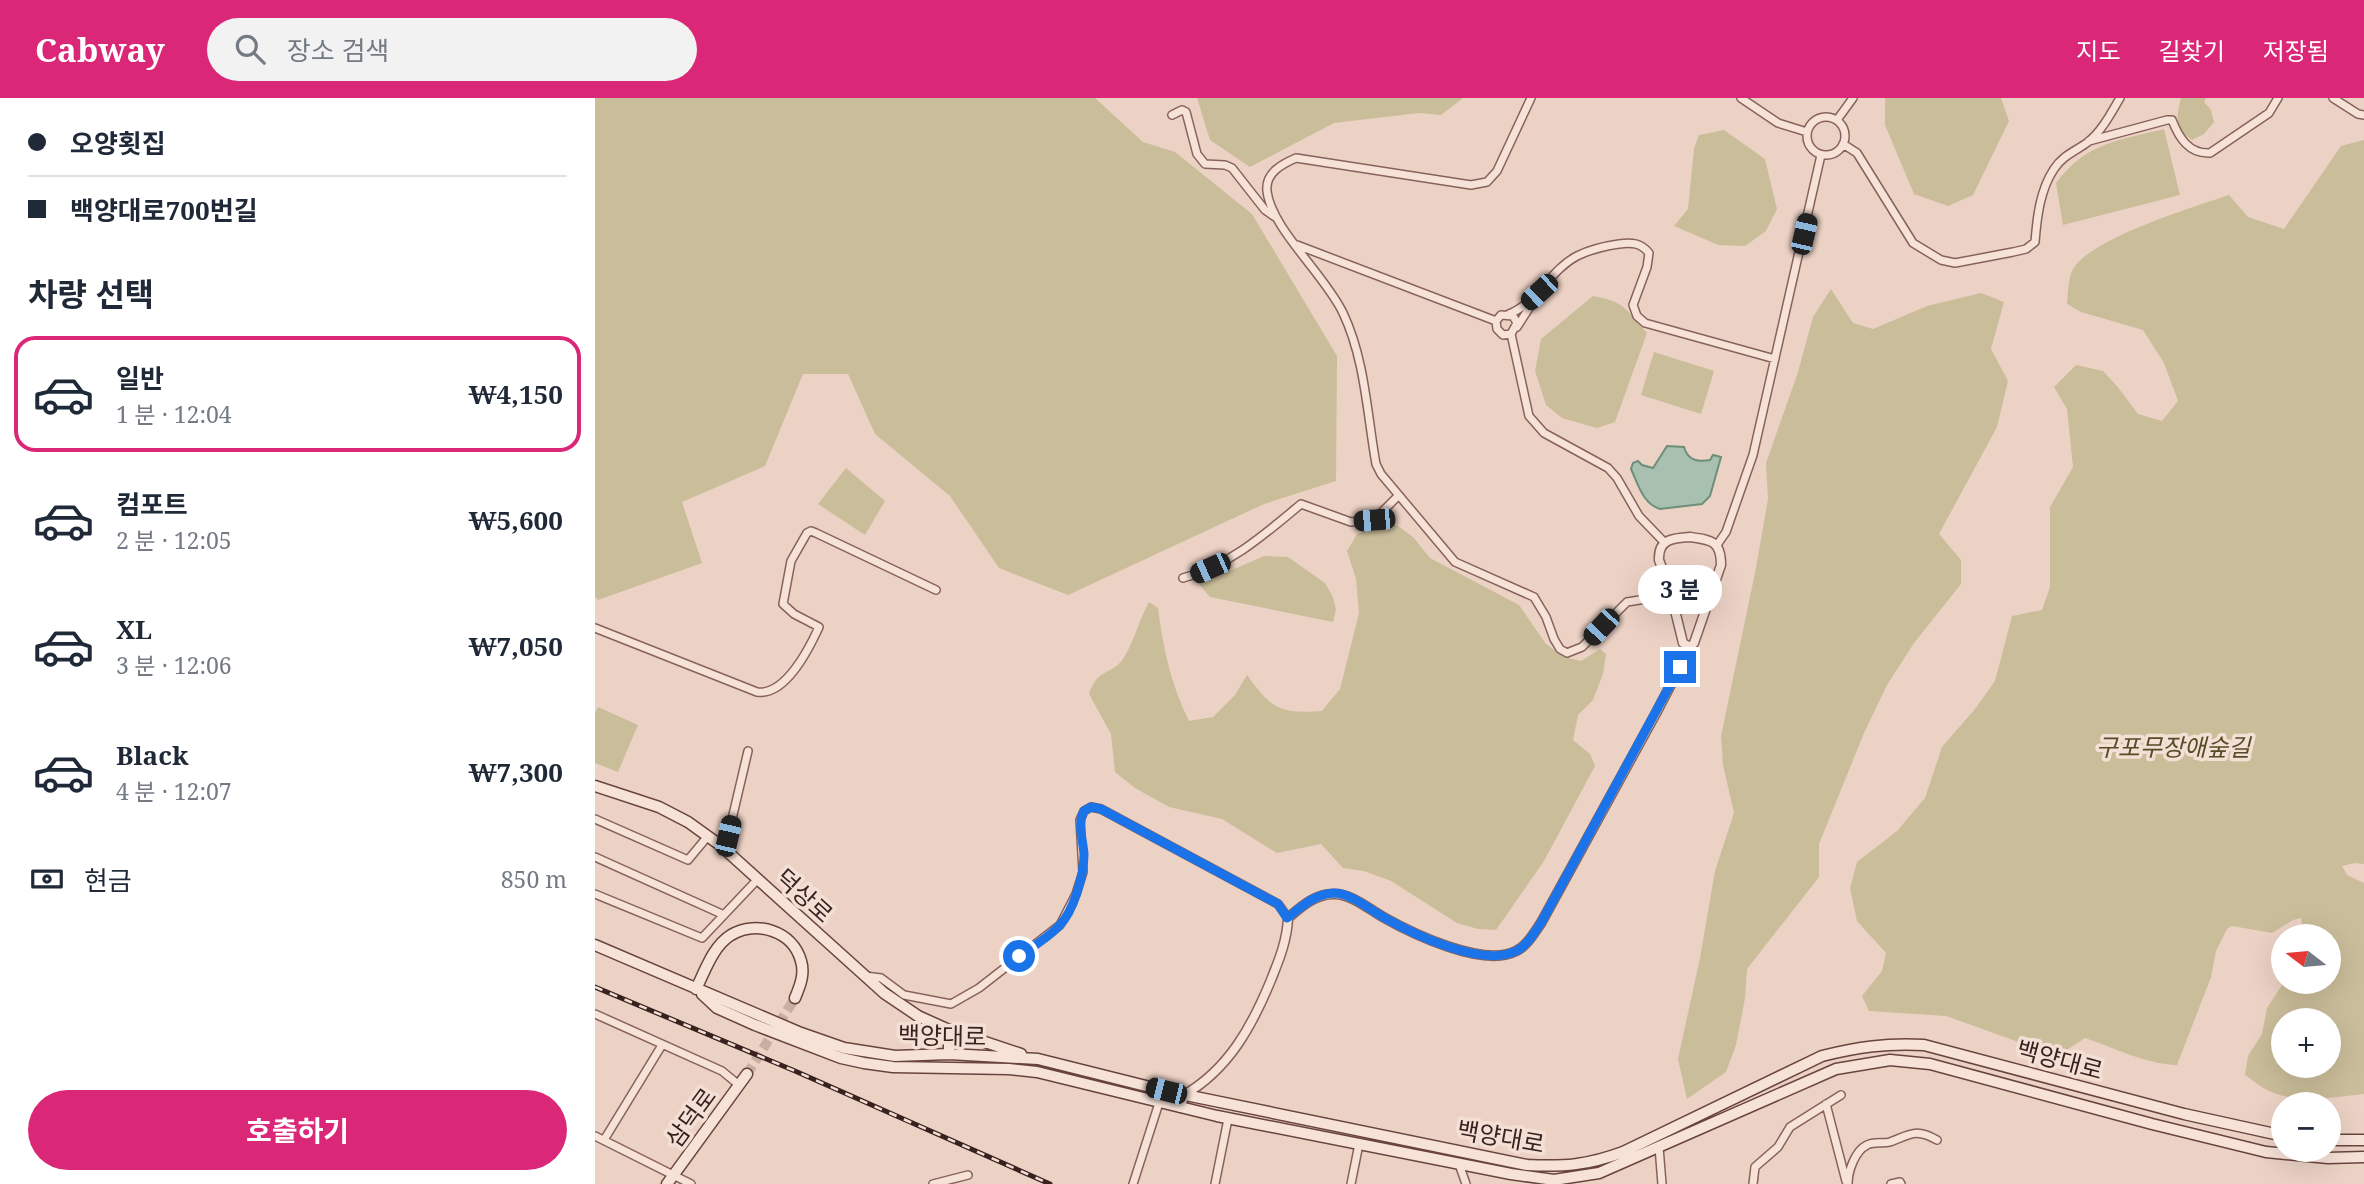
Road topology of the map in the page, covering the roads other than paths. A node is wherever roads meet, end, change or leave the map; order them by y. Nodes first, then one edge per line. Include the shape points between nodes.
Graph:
1 (1531, 98) edge
2 (1741, 98) edge
3 (1853, 98) edge
4 (2120, 98) edge
5 (2278, 98) edge
6 (2333, 98) edge
7 (1172, 115) dead end
8 (2364, 115) edge
9 (1837, 120) junction
10 (1807, 132) junction
11 (2089, 141) junction
12 (1843, 144) junction
13 (1821, 155) junction
14 (1275, 217) junction
15 (1296, 245) junction
16 (1539, 292) junction
17 (1509, 314) junction
18 (1496, 321) junction
19 (1514, 331) junction
20 (1775, 359) junction
21 (1398, 496) junction
22 (1664, 542) junction
23 (1717, 545) junction
24 (1183, 578) dead end
25 (936, 590) dead end
26 (1670, 590) junction
27 (595, 628) edge
28 (1687, 647) junction
29 (748, 751) dead end
30 (595, 786) edge
31 (595, 819) edge
32 (708, 836) junction
33 (720, 845) junction
34 (595, 857) edge
35 (757, 880) junction
36 (595, 894) edge
37 (724, 915) junction
38 (1287, 918) junction
39 (595, 945) edge
40 (863, 975) junction
41 (696, 989) junction
42 (795, 998) tunnel mouth
43 (595, 1014) edge
44 (949, 1030) junction
45 (662, 1045) junction
46 (949, 1054) junction
47 (1038, 1059) junction
48 (747, 1074) tunnel mouth
49 (740, 1085) junction
50 (1184, 1095) junction
51 (1841, 1095) dead end
52 (1159, 1103) junction
53 (1826, 1104) junction
54 (1181, 1108) junction
55 (1228, 1119) junction
56 (2271, 1133) edge
57 (595, 1136) edge
58 (604, 1140) junction
59 (1937, 1140) dead end
60 (2341, 1140) edge
61 (2364, 1140) edge
62 (1359, 1144) junction
63 (1659, 1147) junction
64 (2364, 1157) edge
65 (1459, 1164) junction
66 (1560, 1167) junction
67 (968, 1175) dead end
68 (670, 1180) edge
69 (1553, 1182) edge
70 (691, 1184) edge
71 (933, 1184) edge
72 (1133, 1184) edge
73 (1215, 1184) edge
74 (1351, 1184) edge
75 (1466, 1184) edge
76 (1662, 1184) edge
77 (1753, 1184) edge
78 (1848, 1184) edge
79 (1891, 1184) edge
80 (1901, 1184) edge

1 - 14 street via 1487,183 1471,185 1296,158 1283,163 1266,187
2 - 10 street via 1778,123
3 - 9 street
4 - 11 street
5 - 11 street via 2269,113 2210,153 2188,147 2172,120
6 - 8 street
7 - 14 street via 1186,112 1197,154 1205,163 1232,168
9 - 10 street via 1815,119
9 - 12 street via 1845,132
10 - 13 street via 1809,146
11 - 12 street via 2054,168 2045,186 2035,242 2013,253 1955,263 1913,243 1857,153
12 - 13 street via 1836,152
13 - 20 street
14 - 15 street
15 - 18 street
15 - 21 street via 1341,309 1352,334 1376,464
16 - 17 street
16 - 19 street
16 - 20 street via 1576,257 1614,244 1643,245 1649,253 1647,267 1633,305 1645,323
17 - 18 street
17 - 19 street via 1516,319
18 - 19 street via 1499,333
19 - 22 street via 1529,416 1544,433 1608,468 1639,516
20 - 23 street via 1753,455
21 - 24 street via 1374,520 1351,522 1301,504 1226,561
21 - 26 street via 1455,562 1534,597 1554,639 1567,653 1582,647 1627,602 1658,597
22 - 23 street via 1690,537
22 - 26 street via 1658,552
23 - 28 street via 1721,565 1694,643
25 - 27 street via 811,531 801,540 788,572 783,604 819,627 784,682 769,692 757,692
26 - 28 street
28 - 38 street via 1541,923 1519,950 1501,956 1472,955 1334,893 1314,899
29 - 33 street via 728,836
30 - 32 main road, 덕상로 via 676,814
31 - 32 street via 688,860
32 - 33 main road, 덕상로
33 - 35 main road, 덕상로
34 - 37 street
35 - 37 street
35 - 40 main road, 덕상로
36 - 37 street via 698,938
38 - 40 street, 덕상로 via 1278,904 1091,807 1080,820 1083,872 1060,925 979,988 951,1004 904,995 881,978
38 - 50 street via 1287,937 1278,963 1243,1039 1200,1086
39 - 41 main road, 백양대로
40 - 44 main road, 덕상로 via 896,1003
41 - 42 main road via 724,941 762,928 782,935 797,951 802,971
41 - 46 main road, 백양대로 via 843,1048 895,1056
41 - 52 main road, 백양대로 via 717,1008 841,1058 893,1067 1037,1072
43 - 45 street
44 - 46 main road
44 - 47 main road, 덕상로
45 - 49 street via 722,1071
45 - 58 street
46 - 47 main road, 백양대로
47 - 50 main road, 백양대로
48 - 49 main road, 삼덕로
49 - 68 main road, 삼덕로
50 - 54 street
50 - 66 main road, 백양대로 via 1527,1165
51 - 53 street
52 - 54 main road, 백양대로
52 - 72 street
53 - 77 street via 1790,1126 1778,1147 1755,1167
53 - 78 street
54 - 55 main road, 백양대로
55 - 62 main road, 백양대로
55 - 73 street
56 - 66 main road, 백양대로 via 1924,1045 1887,1043 1822,1056 1623,1152 1593,1163
57 - 58 street
58 - 68 street
59 - 78 street via 1917,1132 1868,1144 1851,1166
60 - 61 main road
62 - 65 main road, 백양대로
62 - 74 street
63 - 64 main road, 백양대로 via 1836,1069 1890,1060 1930,1064 2266,1152
63 - 69 main road, 백양대로 via 1599,1173
63 - 76 street
65 - 69 main road, 백양대로
65 - 75 street, 백양대로
66 - 69 main road
67 - 71 street
68 - 70 street
79 - 80 street

